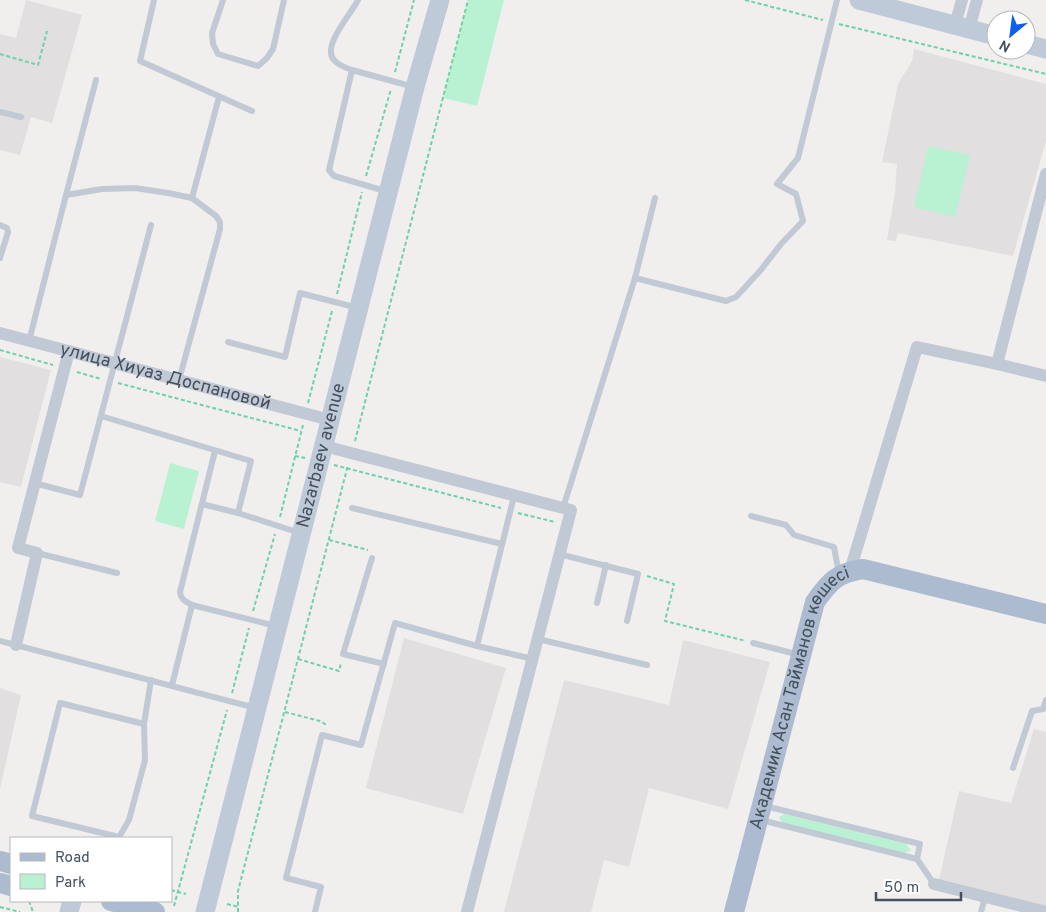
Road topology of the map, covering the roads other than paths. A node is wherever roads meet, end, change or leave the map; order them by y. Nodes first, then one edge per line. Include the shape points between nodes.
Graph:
1 (154, 0) edge
2 (223, 0) edge
3 (284, 0) edge
4 (358, 0) edge
5 (440, 0) edge
6 (837, 0) edge
7 (859, 0) edge
8 (962, 0) edge
9 (977, 0) edge
10 (962, 27) junction
11 (986, 33) edge
12 (352, 70) junction
13 (96, 80) dead end
14 (415, 87) junction
15 (219, 97) junction
16 (252, 111) dead end
17 (0, 112) edge
18 (21, 118) dead end
19 (1046, 174) edge
20 (388, 192) junction
21 (66, 194) junction
22 (192, 198) junction
23 (655, 198) dead end
24 (0, 225) edge
25 (151, 225) dead end
26 (0, 258) edge
27 (635, 278) junction
28 (359, 308) junction
29 (0, 333) edge
30 (29, 341) junction
31 (228, 342) dead end
32 (68, 351) junction
33 (115, 363) junction
34 (997, 364) junction
35 (1046, 376) edge
36 (179, 380) junction
37 (101, 416) junction
38 (330, 420) junction
39 (215, 451) junction
40 (322, 454) junction
41 (34, 484) junction
42 (514, 496) junction
43 (202, 504) junction
44 (352, 508) dead end
45 (563, 508) junction
46 (238, 513) junction
47 (751, 516) dead end
48 (301, 533) junction
49 (502, 544) junction
50 (37, 553) junction
51 (560, 554) junction
52 (372, 558) road end
53 (606, 566) junction
54 (117, 573) dead end
55 (846, 577) junction
56 (597, 603) dead end
57 (192, 605) junction
58 (1046, 614) edge
59 (627, 621) dead end
60 (1046, 624) edge
61 (278, 627) junction
62 (538, 639) junction
63 (0, 641) edge
64 (753, 643) road end
65 (16, 645) junction
66 (477, 646) junction
67 (801, 655) junction
68 (533, 659) junction
69 (384, 664) junction
70 (647, 665) dead end
71 (151, 680) junction
72 (172, 685) junction
73 (1046, 700) edge
74 (257, 708) junction
75 (144, 724) junction
76 (1013, 768) dead end
77 (771, 815) junction
78 (117, 837) edge
79 (121, 837) edge
80 (917, 859) junction
81 (934, 884) joint
82 (984, 897) junction
83 (115, 902) edge
84 (1038, 911) edge
85 (155, 912) edge
86 (205, 912) edge
87 (315, 912) edge
88 (467, 912) edge
89 (734, 912) edge
90 (746, 912) edge
91 (981, 912) edge

1 - 15 lane via 140,61
2 - 3 lane via 212,33 218,54 258,66 273,49
4 - 12 lane via 334,40 331,54 334,60
5 - 14 main road, Nazarbaev avenue
6 - 27 lane via 798,158 777,184 796,194 804,221 736,297 726,301
7 - 10 main road
8 - 10 street
9 - 10 street
10 - 11 main road
12 - 14 lane
12 - 20 lane via 329,170 334,176
13 - 21 lane
14 - 20 main road, Nazarbaev avenue
15 - 16 lane
15 - 22 lane
17 - 18 lane
19 - 34 street
20 - 28 main road, Nazarbaev avenue
21 - 22 lane via 135,188
21 - 30 lane
22 - 36 lane via 216,216 220,229
23 - 27 lane
24 - 26 lane via 8,232
25 - 33 lane
27 - 45 lane
28 - 31 lane via 300,293 285,357
28 - 38 main road, Nazarbaev avenue
29 - 30 street, улица Хиуаз Доспановой
30 - 32 street, улица Хиуаз Доспановой
32 - 33 street, улица Хиуаз Доспановой
32 - 41 street
33 - 36 street, улица Хиуаз Доспановой
33 - 37 lane
34 - 35 street
34 - 55 street, Академик Асан Тайманов көшесі via 917,347
36 - 38 street, улица Хиуаз Доспановой
37 - 39 lane
37 - 41 lane via 80,495
38 - 40 main road, Nazarbaev avenue
39 - 43 lane
39 - 46 lane via 251,461
40 - 42 street
40 - 48 main road, Nazarbaev avenue
41 - 50 street via 18,548
42 - 45 street
42 - 49 lane
43 - 46 lane
43 - 57 lane via 180,592 184,601
44 - 49 lane
45 - 51 street via 571,510
46 - 48 lane
47 - 55 lane via 786,525 794,534 834,547
48 - 61 main road, Nazarbaev avenue
49 - 66 lane
50 - 54 lane
50 - 65 street
51 - 53 lane
51 - 62 street
52 - 69 lane via 343,654
53 - 56 lane
53 - 59 lane via 638,574
55 - 58 main road via 863,569
55 - 60 main road
55 - 67 main road, Академик Асан Тайманов көшесі via 828,584 815,602
55 - 77 main road, Академик Асан Тайманов көшесі via 826,605
57 - 61 lane
57 - 72 lane
61 - 74 main road, Nazarbaev avenue
62 - 68 street
62 - 70 lane
63 - 65 lane
64 - 67 lane
65 - 71 lane
66 - 68 lane
66 - 69 lane via 395,623
67 - 89 main road, Академик Асан Тайманов көшесі
68 - 88 street
69 - 87 lane via 361,745 322,735 286,878 321,887
71 - 72 lane
71 - 75 lane
72 - 74 lane
73 - 76 lane via 1043,709 1032,711
74 - 86 main road, Nazarbaev avenue
75 - 78 lane via 60,703 32,816
75 - 79 lane via 145,760
77 - 80 lane
77 - 80 lane via 920,844
77 - 90 main road, Академик Асан Тайманов көшесі
80 - 81 lane
81 - 82 street
82 - 84 street
82 - 91 lane
83 - 85 main road

